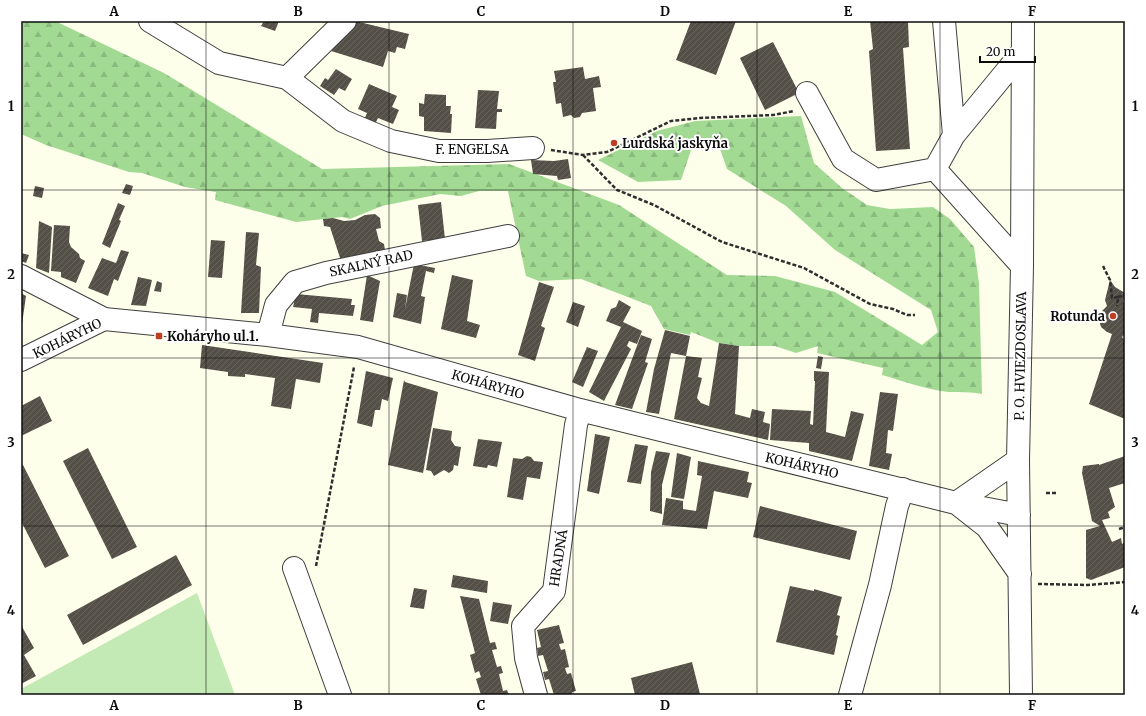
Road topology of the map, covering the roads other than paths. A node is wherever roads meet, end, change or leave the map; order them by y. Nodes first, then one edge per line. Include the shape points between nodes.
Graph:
1 (345, 21) edge
2 (944, 21) edge
3 (1023, 21) edge
4 (152, 22) edge
5 (1023, 51) junction
6 (287, 78) junction
7 (811, 101) road end
8 (954, 135) junction
9 (533, 148) road end
10 (934, 169) junction
11 (508, 236) dead end
12 (1022, 266) junction
13 (21, 276) edge
14 (104, 319) junction
15 (268, 335) junction
16 (21, 360) edge
17 (580, 410) junction
18 (1018, 460) junction
19 (903, 489) junction
20 (956, 503) junction
21 (1019, 515) junction
22 (294, 568) dead end
23 (1020, 579) junction
24 (1023, 693) edge
25 (340, 695) edge
26 (536, 695) edge
27 (850, 695) edge

1 - 6 street
2 - 8 street
3 - 5 street, P. O. HVIEZDOSLAVA
4 - 6 street, F. ENGELSA via 219,63
5 - 8 street
5 - 12 street, P. O. HVIEZDOSLAVA
6 - 9 street, F. ENGELSA via 343,121 391,142 439,151
7 - 10 street via 843,159 876,180
8 - 10 street
10 - 12 street
11 - 15 street, SKALNÝ RAD via 326,272 295,282 276,305
12 - 18 street, P. O. HVIEZDOSLAVA
13 - 14 street
14 - 15 street, KOHÁRYHO
14 - 16 street, KOHÁRYHO
15 - 17 street, KOHÁRYHO via 358,347
17 - 19 street, KOHÁRYHO
17 - 26 street, HRADNÁ via 554,591 523,626 526,658
18 - 20 street
18 - 21 street, P. O. HVIEZDOSLAVA
19 - 20 street, KOHÁRYHO
19 - 27 street
20 - 21 street, KOHÁRYHO
20 - 23 street, KOHÁRYHO via 987,527
21 - 23 street, P. O. HVIEZDOSLAVA
22 - 25 street
23 - 24 street, P. O. HVIEZDOSLAVA

